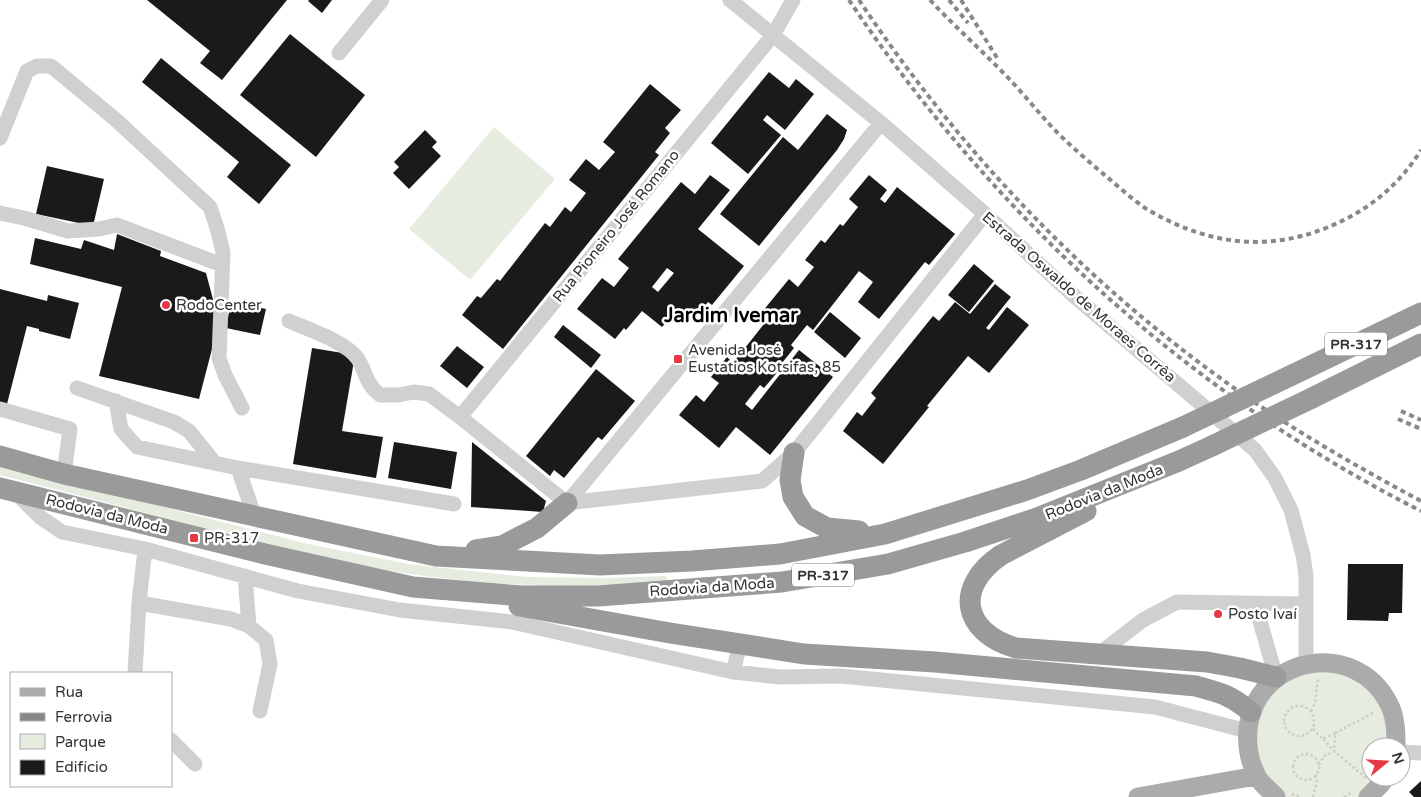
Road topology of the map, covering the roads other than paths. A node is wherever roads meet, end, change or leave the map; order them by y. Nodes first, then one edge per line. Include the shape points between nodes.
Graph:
1 (382, 0) edge
2 (730, 0) edge
3 (793, 0) edge
4 (773, 35) junction
5 (339, 53) dead end
6 (881, 123) junction
7 (0, 138) edge
8 (0, 213) edge
9 (985, 214) junction
10 (222, 265) junction
11 (1421, 313) edge
12 (289, 321) dead end
13 (1421, 344) edge
14 (77, 388) dead end
15 (116, 401) junction
16 (242, 408) dead end
17 (0, 409) edge
18 (460, 417) junction
19 (794, 453) junction
20 (0, 456) edge
21 (1179, 461) junction
22 (214, 462) junction
23 (238, 468) junction
24 (64, 474) junction
25 (7, 489) edge
26 (567, 503) junction
27 (454, 504) dead end
28 (254, 515) junction
29 (884, 534) junction
30 (145, 549) junction
31 (436, 556) junction
32 (245, 576) junction
33 (413, 587) junction
34 (139, 603) junction
35 (1255, 604) junction
36 (1305, 604) junction
37 (249, 626) junction
38 (740, 644) junction
39 (1100, 653) junction
40 (1313, 668) junction
41 (135, 672) edge
42 (733, 672) junction
43 (1276, 677) junction
44 (260, 711) dead end
45 (1249, 722) junction
46 (1396, 737) edge
47 (172, 741) edge
48 (195, 764) dead end
49 (1256, 776) junction
50 (1138, 797) edge
51 (1276, 797) edge

1 - 5 street
2 - 4 street, Estrada Oswaldo de Moraes Corrêa
3 - 4 street, Rua Pioneiro José Romano
4 - 6 street, Estrada Oswaldo de Moraes Corrêa
4 - 18 street, Rua Pioneiro José Romano
6 - 9 street, Estrada Oswaldo de Moraes Corrêa
6 - 26 street
7 - 10 street via 27,71 37,66 51,66 116,120 210,207 223,252
8 - 10 street via 68,231 117,226
9 - 19 street
9 - 36 street, Estrada Oswaldo de Moraes Corrêa via 1073,295 1255,450 1275,478 1291,510 1304,555
10 - 16 street via 219,358
11 - 29 highway, Rodovia da Moda / PR-317, bridge via 1183,427 1082,470
12 - 18 street via 337,342 357,357 371,388 380,395 430,394
13 - 21 highway, Rodovia da Moda / PR-317, bridge
14 - 15 street
15 - 22 street via 174,422 189,431
15 - 22 street via 121,429 137,447
17 - 24 street via 70,430
18 - 26 street
19 - 26 street via 762,481
19 - 29 highway via 790,480 793,497 805,516 827,528
20 - 24 highway, Rodovia da Moda / PR-317
21 - 33 highway, Rodovia da Moda / PR-317 via 1037,518 965,542 888,564 782,582 598,596 521,596
21 - 39 highway via 1001,555 975,579 971,595 972,614 993,639 1016,648
22 - 23 street
23 - 27 street
23 - 28 street
24 - 28 highway, Rodovia da Moda / PR-317
25 - 30 street via 62,532
25 - 33 highway, Rodovia da Moda / PR-317 via 265,554
26 - 31 highway via 537,528 502,546
28 - 31 highway, Rodovia da Moda / PR-317
29 - 31 highway, Rodovia da Moda / PR-317 via 780,554 692,561 600,565
30 - 32 street
30 - 34 street
32 - 37 street
32 - 42 street via 298,591 400,610 512,622
33 - 38 highway
34 - 37 street via 231,619
34 - 41 street
35 - 36 street
35 - 39 street via 1178,602 1143,620
35 - 43 street
36 - 40 street, Estrada Oswaldo de Moraes Corrêa
37 - 44 street via 266,640 270,664
38 - 42 street
38 - 45 highway via 804,654 935,662 1196,686 1233,698
39 - 43 highway via 1207,662
40 - 43 main road via 1290,669
40 - 46 main road via 1330,663 1354,669 1376,685 1389,703
42 - 45 street via 780,677 842,676 1155,707
43 - 45 main road via 1258,698
45 - 49 main road via 1248,751
47 - 48 street
49 - 50 main road
49 - 51 main road

